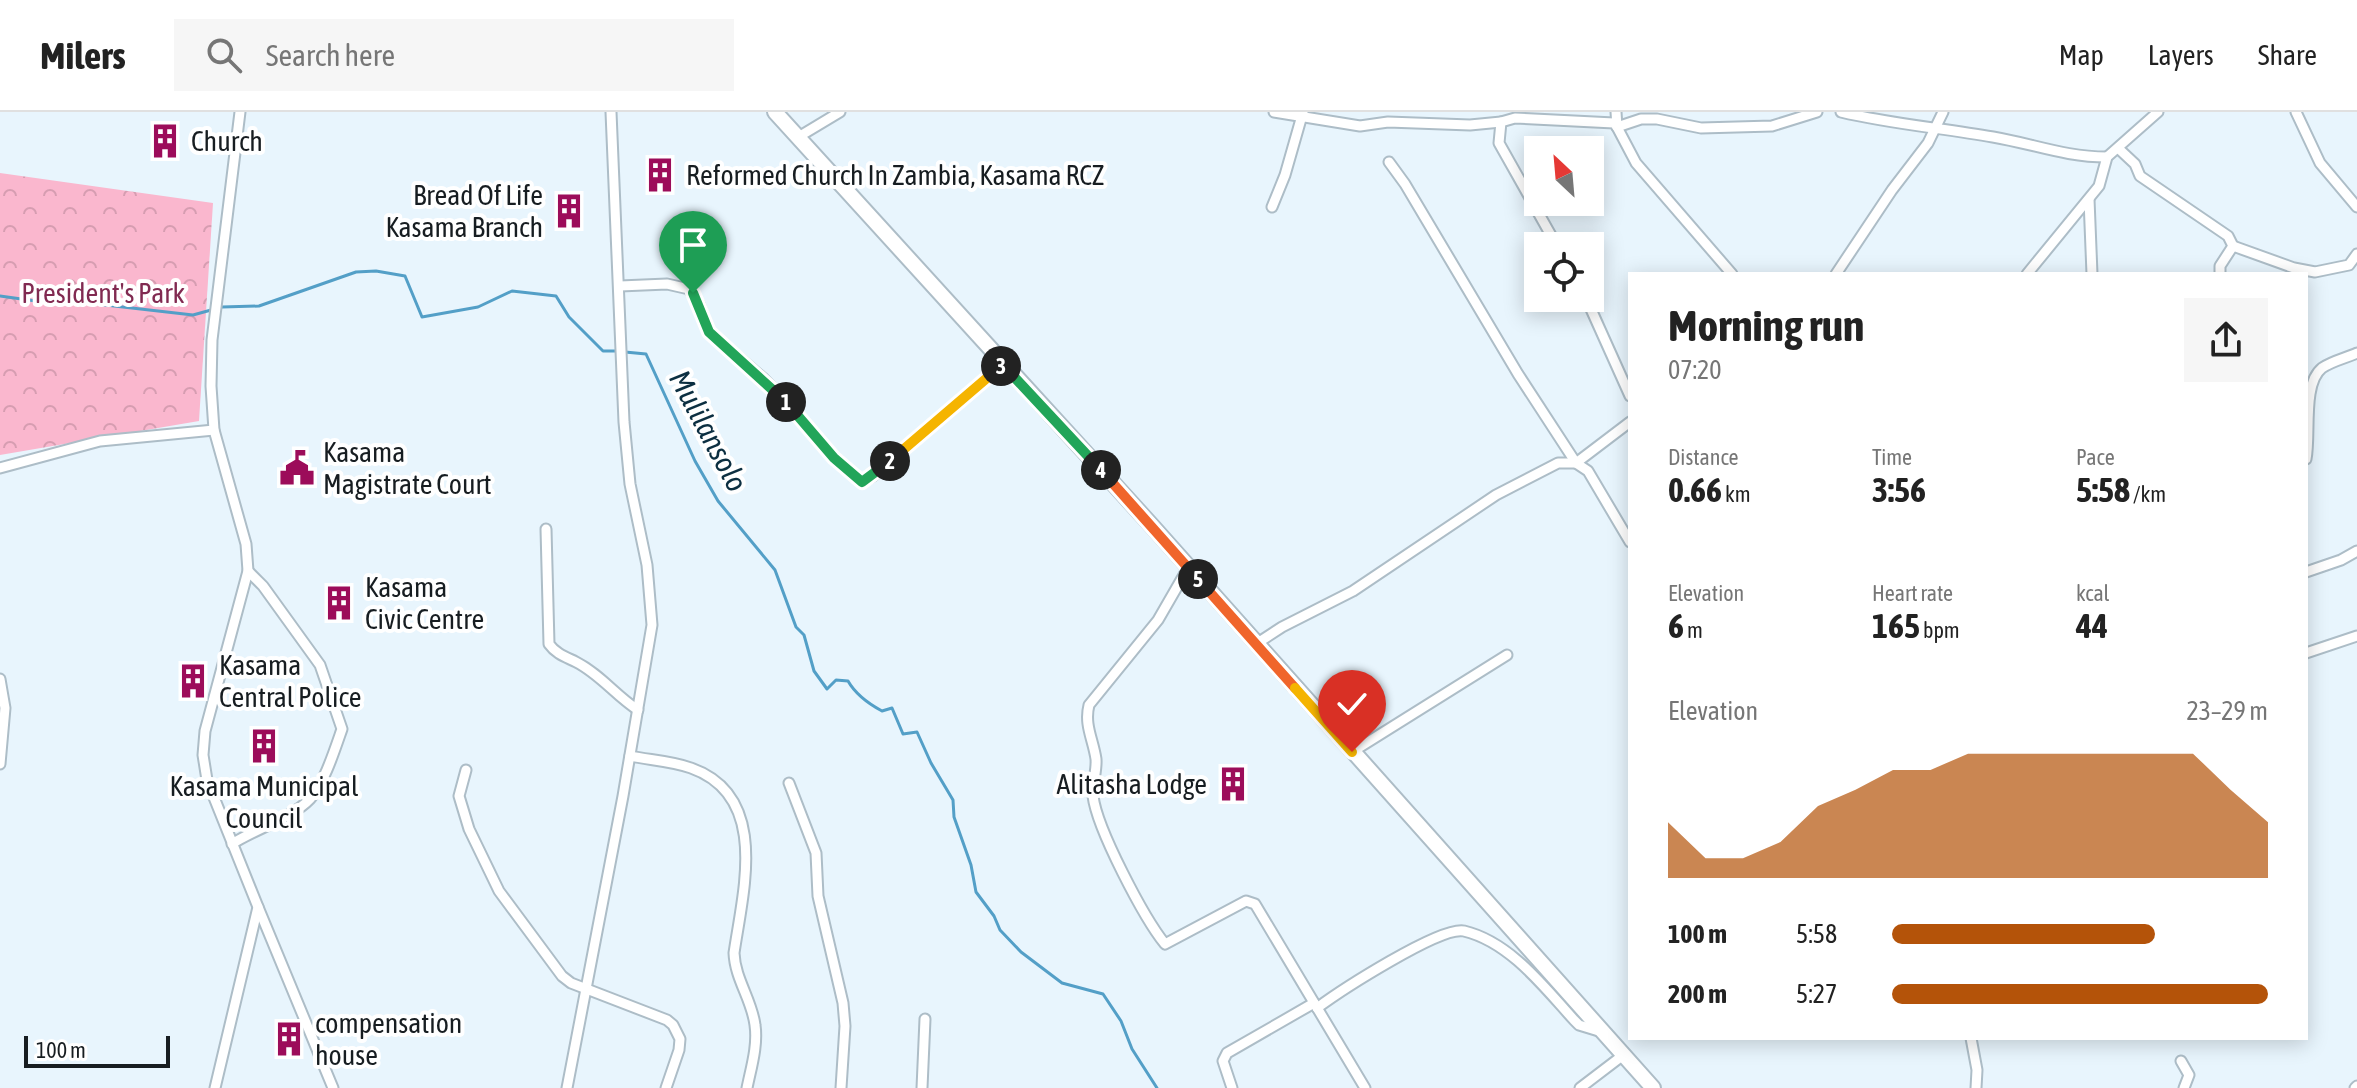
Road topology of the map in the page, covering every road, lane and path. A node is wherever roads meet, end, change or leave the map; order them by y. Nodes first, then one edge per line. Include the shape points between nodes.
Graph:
1 (240, 112) edge
2 (611, 112) edge
3 (775, 112) edge
4 (840, 112) edge
5 (1274, 112) edge
6 (1616, 112) edge
7 (1817, 112) edge
8 (1841, 112) edge
9 (1943, 112) edge
10 (2158, 112) edge
11 (2296, 112) edge
12 (1302, 114) edge
13 (1501, 122) junction
14 (1617, 127) junction
15 (1937, 127) junction
16 (800, 136) junction
17 (2119, 149) junction
18 (2107, 157) junction
19 (1389, 162) dead end
20 (2089, 199) junction
21 (1272, 207) dead end
22 (2357, 207) edge
23 (1549, 232) edge
24 (2233, 246) junction
25 (2357, 254) edge
26 (1730, 272) edge
27 (1837, 272) edge
28 (2029, 272) edge
29 (2092, 272) edge
30 (2220, 272) edge
31 (620, 286) junction
32 (1592, 312) edge
33 (2357, 353) edge
34 (1003, 365) junction
35 (1628, 392) edge
36 (1628, 424) edge
37 (214, 430) junction
38 (2308, 446) edge
39 (1576, 463) junction
40 (0, 468) edge
41 (546, 529) dead end
42 (1628, 539) edge
43 (2357, 551) edge
44 (1188, 568) junction
45 (248, 571) junction
46 (2308, 571) edge
47 (2357, 636) edge
48 (1256, 644) junction
49 (2308, 652) edge
50 (1507, 655) dead end
51 (0, 679) edge
52 (638, 710) junction
53 (1352, 752) junction
54 (630, 756) junction
55 (0, 764) edge
56 (466, 770) dead end
57 (789, 783) dead end
58 (232, 844) junction
59 (258, 907) junction
60 (586, 989) junction
61 (1316, 1006) junction
62 (925, 1019) dead end
63 (1602, 1032) junction
64 (1971, 1040) edge
65 (1622, 1056) junction
66 (2181, 1061) dead end
67 (215, 1088) edge
68 (333, 1088) edge
69 (567, 1088) edge
70 (666, 1088) edge
71 (747, 1088) edge
72 (841, 1088) edge
73 (922, 1088) edge
74 (1232, 1088) edge
75 (1365, 1088) edge
76 (1580, 1088) edge
77 (1653, 1088) edge
78 (1976, 1088) edge
79 (2184, 1088) edge

1 - 37 street via 215,315
2 - 31 street
3 - 16 main road
4 - 16 street
5 - 12 street
6 - 14 street
7 - 14 street via 1772,126 1701,128 1641,119
8 - 15 street
9 - 15 street
10 - 17 street
11 - 22 street via 2320,163
12 - 13 street via 1360,126
12 - 21 street
13 - 14 street via 1515,118
13 - 23 street via 1499,143
14 - 26 street via 1636,163
15 - 18 street via 2065,155
15 - 27 street
16 - 34 main road
17 - 18 street
17 - 24 street via 2140,176 2228,236
18 - 20 street via 2099,186
19 - 39 street
20 - 28 street
20 - 29 street
24 - 25 street via 2315,272 2349,265
24 - 30 street
31 - 34 street via 667,284 689,289 709,332 764,379 862,482
31 - 52 street via 630,484 647,565 652,625
32 - 35 street
33 - 38 street via 2314,376
34 - 44 main road
36 - 39 street
37 - 40 street via 100,441
37 - 45 street via 246,544
39 - 42 street via 1588,471
39 - 48 street via 1558,463 1496,495 1353,591
41 - 52 street via 549,644
43 - 46 street
44 - 48 main road
44 - 61 street via 1158,620 1089,705 1097,811 1140,905 1165,944 1251,901
45 - 58 street via 203,755
45 - 58 street via 320,665 342,729 311,798
47 - 49 street
48 - 53 main road
50 - 53 street
51 - 55 street via 5,708
52 - 54 street
53 - 63 main road
54 - 60 street
54 - 71 street via 692,768 710,779 734,802 744,827 747,851 734,953 755,1022
56 - 60 street via 459,796 499,891 562,976
57 - 72 street via 816,853 818,896 843,1003
58 - 59 street
59 - 67 street
59 - 68 street
60 - 69 street
60 - 70 street via 673,1025 679,1050
61 - 63 street via 1432,939 1464,931 1499,947 1574,1020
61 - 74 street via 1227,1053 1223,1061
61 - 75 street
62 - 73 street
63 - 65 main road
64 - 78 street
65 - 76 street
65 - 77 main road
66 - 79 street via 2189,1075

